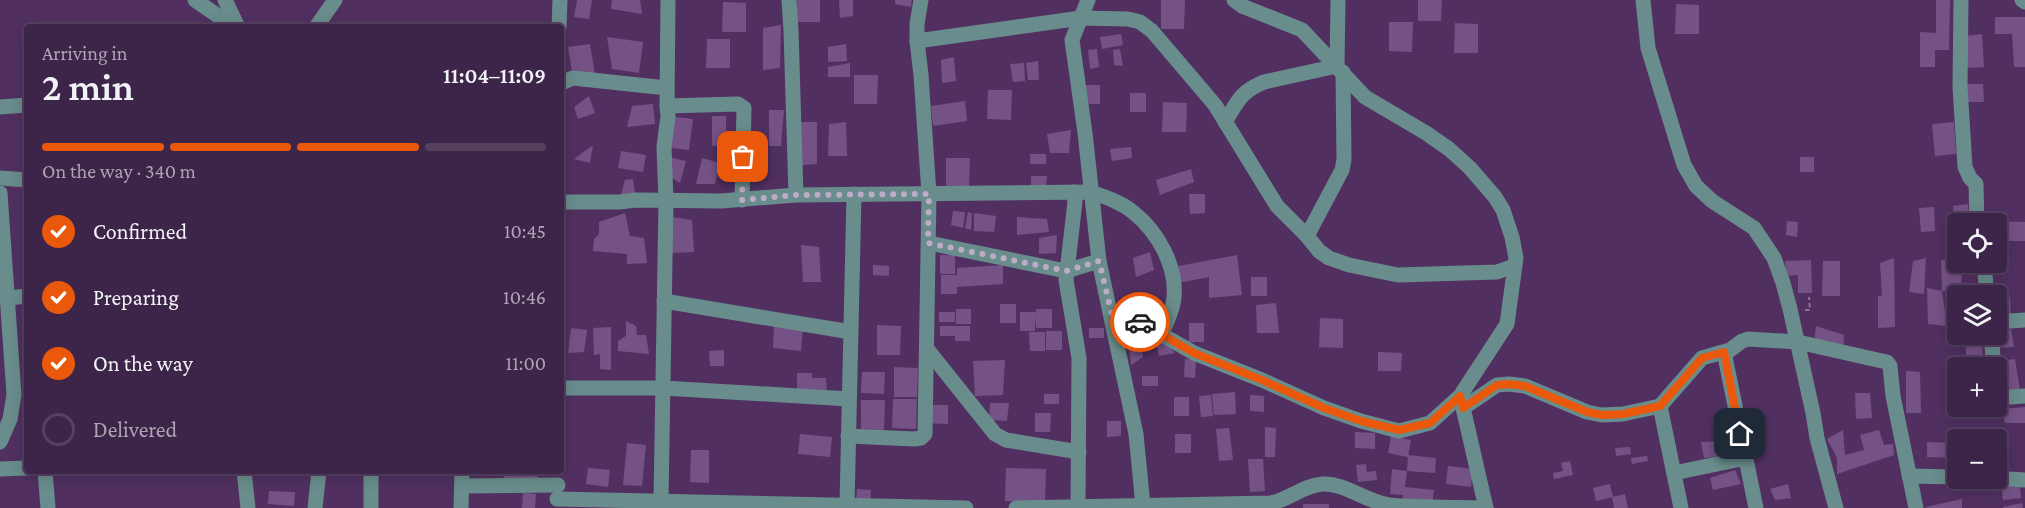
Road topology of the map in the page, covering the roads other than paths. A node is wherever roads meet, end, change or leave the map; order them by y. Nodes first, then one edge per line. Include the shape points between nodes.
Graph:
1 (195, 0) edge
2 (225, 0) edge
3 (335, 0) edge
4 (560, 0) edge
5 (668, 0) edge
6 (789, 0) edge
7 (921, 0) edge
8 (1088, 0) edge
9 (1234, 0) edge
10 (1338, 0) edge
11 (1643, 0) edge
12 (1961, 0) edge
13 (1081, 18) junction
14 (231, 24) edge
15 (235, 24) edge
16 (318, 24) edge
17 (559, 24) edge
18 (916, 40) junction
19 (1340, 69) junction
20 (564, 82) edge
21 (667, 88) junction
22 (24, 105) edge
23 (667, 106) junction
24 (0, 107) edge
25 (1225, 122) junction
26 (0, 178) edge
27 (24, 180) edge
28 (0, 192) edge
29 (1073, 192) junction
30 (1091, 192) junction
31 (929, 194) junction
32 (796, 195) junction
33 (854, 195) junction
34 (742, 200) junction
35 (666, 201) junction
36 (564, 202) edge
37 (1977, 213) edge
38 (1307, 236) junction
39 (928, 243) junction
40 (1099, 261) junction
41 (1514, 266) junction
42 (1066, 271) junction
43 (5, 290) edge
44 (24, 295) edge
45 (664, 301) junction
46 (1112, 315) junction
47 (2025, 320) edge
48 (2007, 321) edge
49 (851, 332) junction
50 (1162, 334) junction
51 (1797, 342) junction
52 (927, 349) junction
53 (1724, 352) junction
54 (20, 379) edge
55 (564, 387) edge
56 (663, 388) junction
57 (2025, 396) edge
58 (2007, 397) edge
59 (849, 399) junction
60 (1462, 402) junction
61 (1660, 406) junction
62 (848, 436) junction
63 (0, 442) edge
64 (1078, 453) junction
65 (1746, 458) junction
66 (24, 468) edge
67 (0, 469) edge
68 (1674, 473) junction
69 (45, 474) edge
70 (244, 474) edge
71 (318, 474) edge
72 (371, 474) edge
73 (1910, 476) junction
74 (1947, 477) edge
75 (462, 478) edge
76 (2007, 479) edge
77 (2025, 480) edge
78 (557, 491) edge
79 (665, 503) edge
80 (763, 506) edge
81 (847, 506) junction
82 (1143, 506) junction
83 (1381, 506) edge
84 (822, 507) edge
85 (873, 507) edge
86 (1078, 507) edge
87 (48, 508) edge
88 (248, 508) edge
89 (315, 508) edge
90 (371, 508) edge
91 (461, 508) edge
92 (966, 508) edge
93 (1016, 508) edge
94 (1486, 508) edge
95 (1681, 508) edge
96 (1756, 508) edge
97 (1836, 508) edge
98 (1913, 508) edge

1 - 14 street
2 - 15 street
3 - 16 street
4 - 17 street
5 - 21 street
6 - 32 street
7 - 18 street
8 - 13 street
9 - 19 street via 1302,30
10 - 19 street
11 - 51 street via 1648,48 1684,165 1696,186 1712,201 1754,228 1774,258
12 - 37 street via 1960,87 1965,167 1976,184
13 - 18 street
13 - 25 street via 1140,22 1215,105
13 - 30 street via 1072,40
18 - 31 street
19 - 25 street via 1253,86 1242,95
19 - 38 street via 1344,160
19 - 41 street via 1365,97 1449,149 1470,168 1503,210 1515,250
20 - 21 street via 573,78
21 - 23 street
22 - 24 street
23 - 34 street via 738,104 744,108
23 - 35 street
25 - 38 street via 1277,206
26 - 27 street
28 - 43 street
29 - 30 street
29 - 31 street
29 - 42 street
30 - 40 street
30 - 50 street via 1113,199 1133,212 1155,235 1168,260 1174,280 1174,301
31 - 33 street
31 - 39 street
32 - 33 street
32 - 34 street
33 - 49 street
34 - 35 street
35 - 36 street
35 - 45 street
38 - 41 street via 1329,258 1398,275 1497,272
39 - 42 street
39 - 52 street
40 - 42 street
40 - 46 street
41 - 60 street via 1506,324
42 - 64 street via 1079,358
43 - 44 street
43 - 54 street
45 - 49 street
45 - 56 street
46 - 50 street via 1138,321
46 - 82 street via 1136,434
47 - 48 street
49 - 59 street
50 - 60 street via 1194,353 1324,408 1399,430 1430,423
51 - 53 street via 1748,339
51 - 73 street via 1887,362
51 - 97 street via 1816,438
52 - 62 street via 925,434 914,439
52 - 64 street via 995,434 1006,440
53 - 61 street via 1702,358
53 - 65 street
54 - 63 street
55 - 56 street
56 - 59 street
56 - 79 street
57 - 58 street
59 - 62 street
60 - 61 street via 1497,385 1509,384 1525,386 1602,415
60 - 94 street
61 - 68 street
62 - 81 street
64 - 86 street
65 - 68 street
65 - 96 street
66 - 67 street
68 - 95 street
69 - 87 street
70 - 88 street
71 - 89 street
72 - 90 street
73 - 74 street
73 - 98 street
75 - 78 street
75 - 91 street
76 - 77 street
78 - 79 street
79 - 80 street
80 - 84 street
81 - 84 street
81 - 85 street
82 - 83 street via 1281,502 1294,493 1329,484
82 - 86 street
83 - 94 street
85 - 92 street
86 - 93 street

